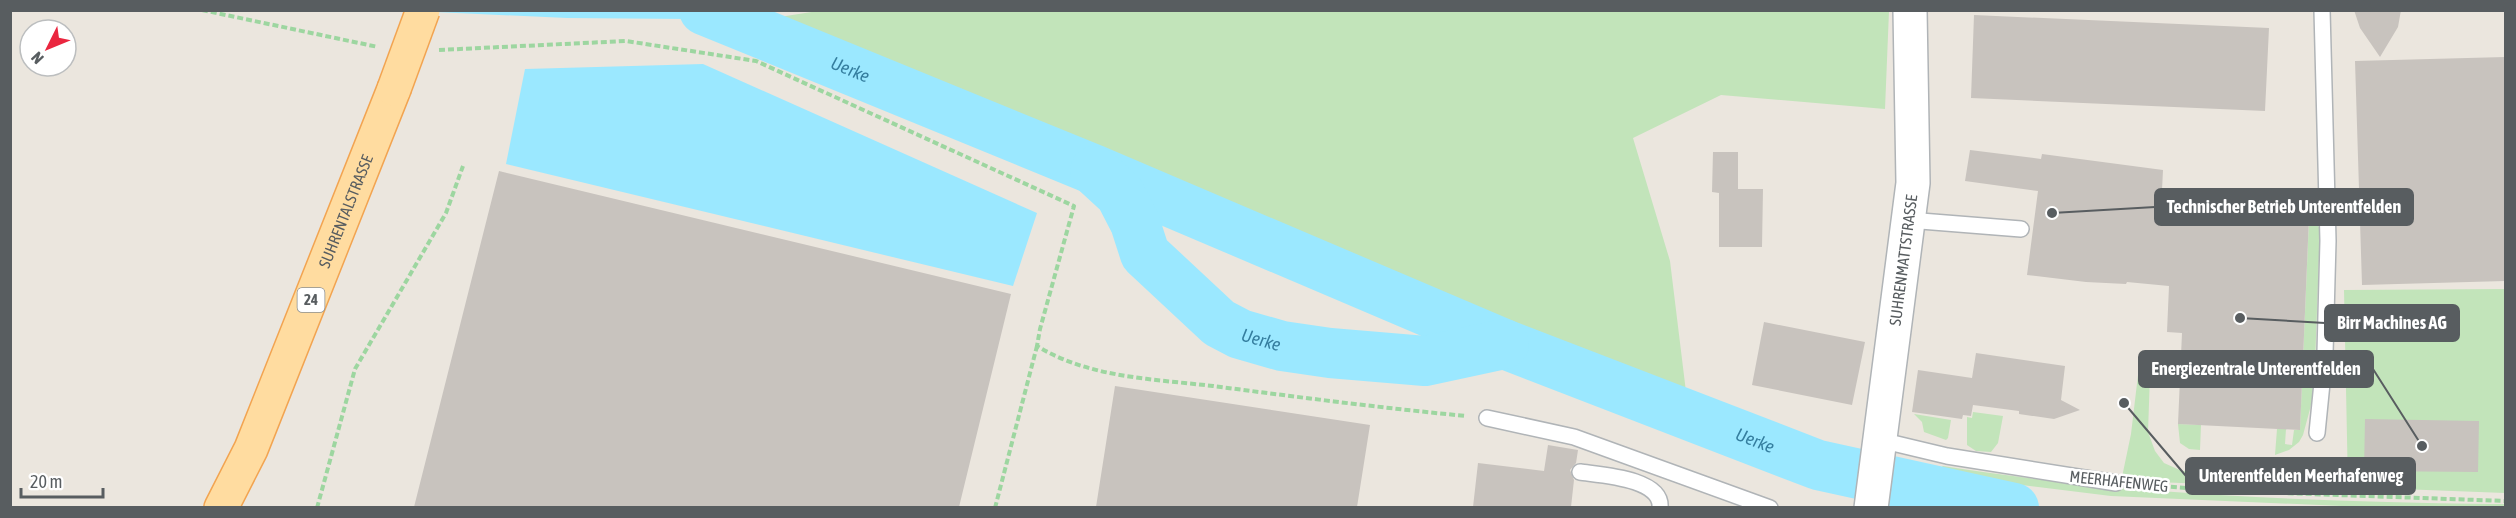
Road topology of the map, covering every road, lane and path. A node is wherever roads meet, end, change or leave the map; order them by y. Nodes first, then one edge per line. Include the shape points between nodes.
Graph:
1 (202, 10) edge
2 (423, 10) edge
3 (1910, 10) edge
4 (2322, 10) edge
5 (372, 47) dead end
6 (453, 51) dead end
7 (464, 166) dead end
8 (1908, 220) junction
9 (2022, 229) dead end
10 (1037, 346) junction
11 (1487, 418) joint
12 (2317, 433) dead end
13 (1879, 447) junction
14 (1580, 472) dead end
15 (2116, 483) joint
16 (2505, 501) edge
17 (221, 507) edge
18 (317, 507) edge
19 (995, 507) edge
20 (1660, 507) edge
21 (1770, 507) edge
22 (1871, 507) edge

1 - 5 path
2 - 17 main road, SUHRENTALSTRASSE / 24, bridge via 251,449
3 - 8 street, SUHRENMATTSTRASSE via 1913,183
4 - 12 lane via 2328,241 2325,353
6 - 10 path via 626,41 756,61 1074,206 1044,307
7 - 18 path via 446,213 355,369
8 - 9 lane
8 - 13 street, SUHRENMATTSTRASSE
10 - 11 path via 1077,366 1112,373
10 - 19 path
11 - 21 lane via 1574,437
13 - 15 lane, MEERHAFENWEG
13 - 22 street, SUHRENMATTSTRASSE
14 - 20 lane via 1628,479 1644,486 1654,492
15 - 16 path, MEERHAFENWEG

